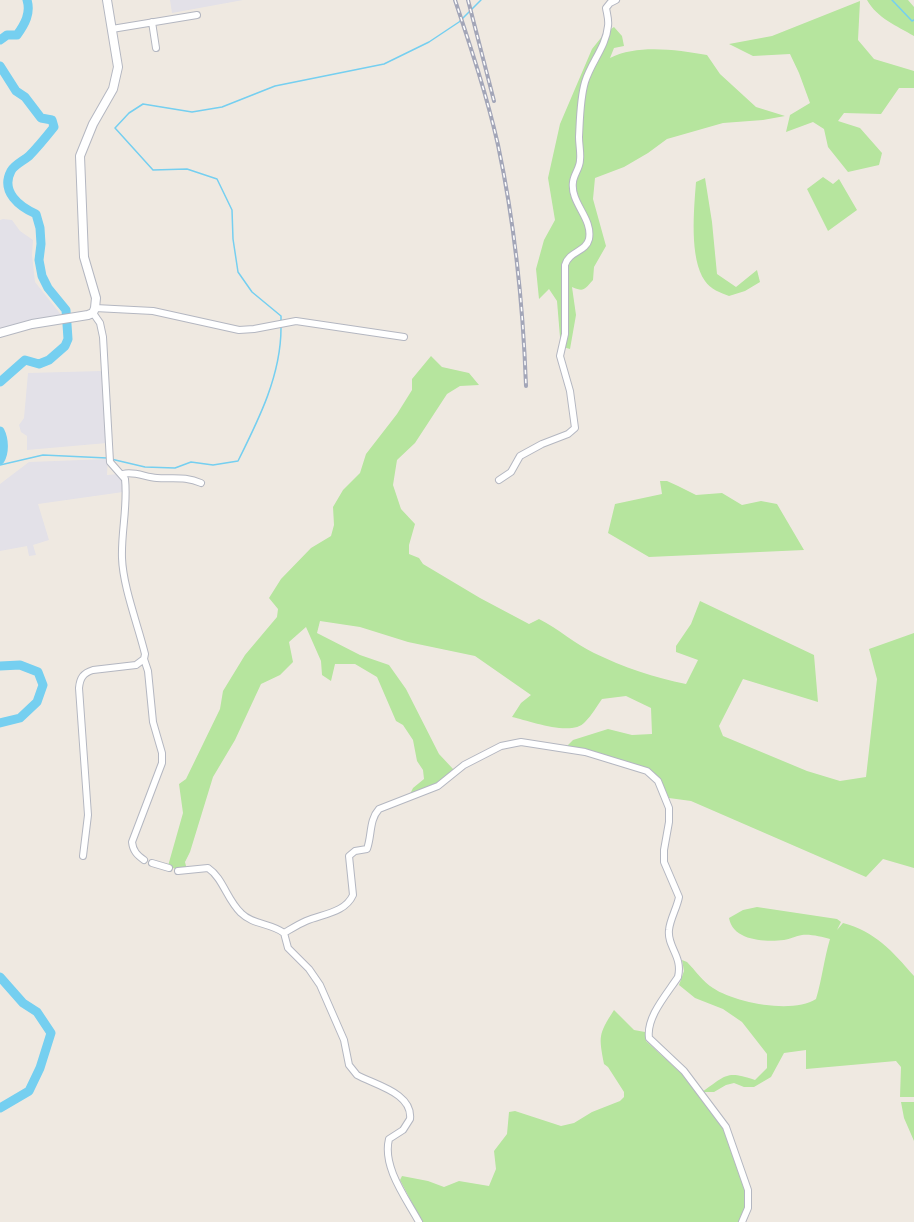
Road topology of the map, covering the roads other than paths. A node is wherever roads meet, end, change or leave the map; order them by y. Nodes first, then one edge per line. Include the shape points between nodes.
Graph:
1 (107, 0) edge
2 (616, 0) edge
3 (196, 15) dead end
4 (152, 22) junction
5 (112, 29) junction
6 (156, 48) dead end
7 (94, 311) junction
8 (0, 333) edge
9 (404, 337) dead end
10 (123, 474) junction
11 (499, 480) dead end
12 (201, 483) dead end
13 (144, 659) junction
14 (83, 856) dead end
15 (144, 860) dead end
16 (152, 863) dead end
17 (169, 868) dead end
18 (178, 871) dead end
19 (284, 933) junction
20 (419, 1222) edge
21 (742, 1222) edge

1 - 5 main road
2 - 11 street via 606,8 606,37 586,79 579,137 581,159 573,182 574,198 588,225 589,239 565,264 565,334 560,356 575,428 520,456 511,472
3 - 4 street
4 - 5 street
4 - 6 street
5 - 7 main road via 118,67 114,89 80,156 84,257 96,298
7 - 8 main road
7 - 9 street via 153,310 239,330 291,321
7 - 10 street via 103,337 110,462
10 - 12 street via 185,478
10 - 13 street via 126,501 122,561
13 - 14 street via 136,665 86,672 80,680 88,815
13 - 15 street via 153,722 162,753 159,772 132,842 132,848
16 - 17 street
18 - 19 street via 208,867 243,916
19 - 20 street via 288,948 320,986 353,1071 396,1094 408,1107 408,1125 389,1139 388,1156 394,1176
19 - 21 street via 350,901 349,855 367,849 371,824 379,809 438,786 491,750 521,742 585,752 647,771 658,781 669,808 664,862 679,897 669,938 680,968 651,1022 648,1038 684,1071 726,1127 748,1190 748,1208

